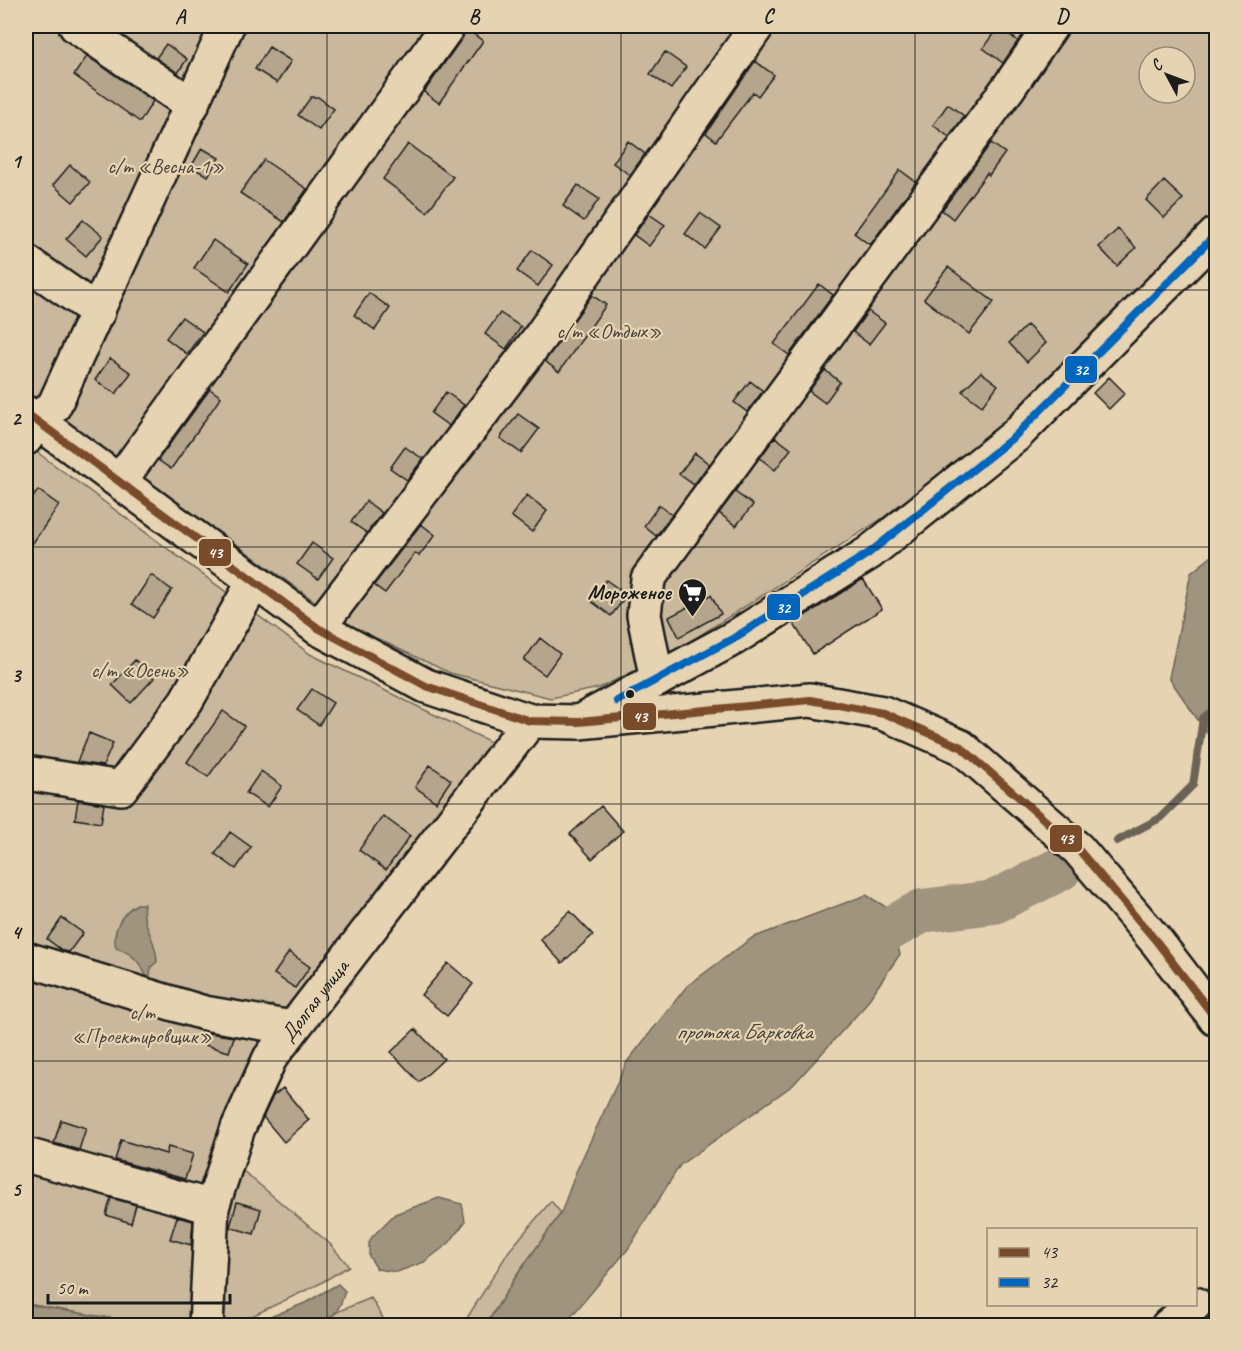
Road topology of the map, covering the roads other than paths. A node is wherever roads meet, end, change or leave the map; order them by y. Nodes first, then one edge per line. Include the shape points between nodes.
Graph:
1 (76, 26) edge
2 (227, 26) edge
3 (448, 26) edge
4 (757, 26) edge
5 (1051, 26) edge
6 (192, 105) junction
7 (1216, 234) edge
8 (26, 262) edge
9 (98, 312) junction
10 (29, 424) edge
11 (120, 482) junction
12 (255, 582) junction
13 (318, 628) junction
14 (657, 680) junction
15 (530, 721) junction
16 (579, 722) junction
17 (26, 773) edge
18 (26, 959) edge
19 (1216, 1019) edge
20 (292, 1028) junction
21 (26, 1155) edge
22 (212, 1207) junction
23 (1216, 1288) edge
24 (1197, 1302) edge
25 (1193, 1306) edge
26 (207, 1326) edge
27 (1168, 1326) edge

1 - 6 street
2 - 6 street
3 - 11 street
4 - 13 street via 540,337
5 - 14 street via 648,579 644,615
6 - 9 street
7 - 14 street via 1015,436 878,545 734,638
8 - 9 street
9 - 10 street via 54,406
10 - 11 street
11 - 12 street
12 - 13 street
12 - 17 street via 186,701 121,788
13 - 15 street via 426,686
14 - 16 street
15 - 16 street
15 - 20 street, Долгая улица
16 - 19 street via 810,700 884,713 961,747 1078,849 1151,934
18 - 20 street via 204,1013
20 - 22 street, Долгая улица via 270,1058 238,1128
21 - 22 street
22 - 26 street, Долгая улица
23 - 24 street
25 - 27 street

